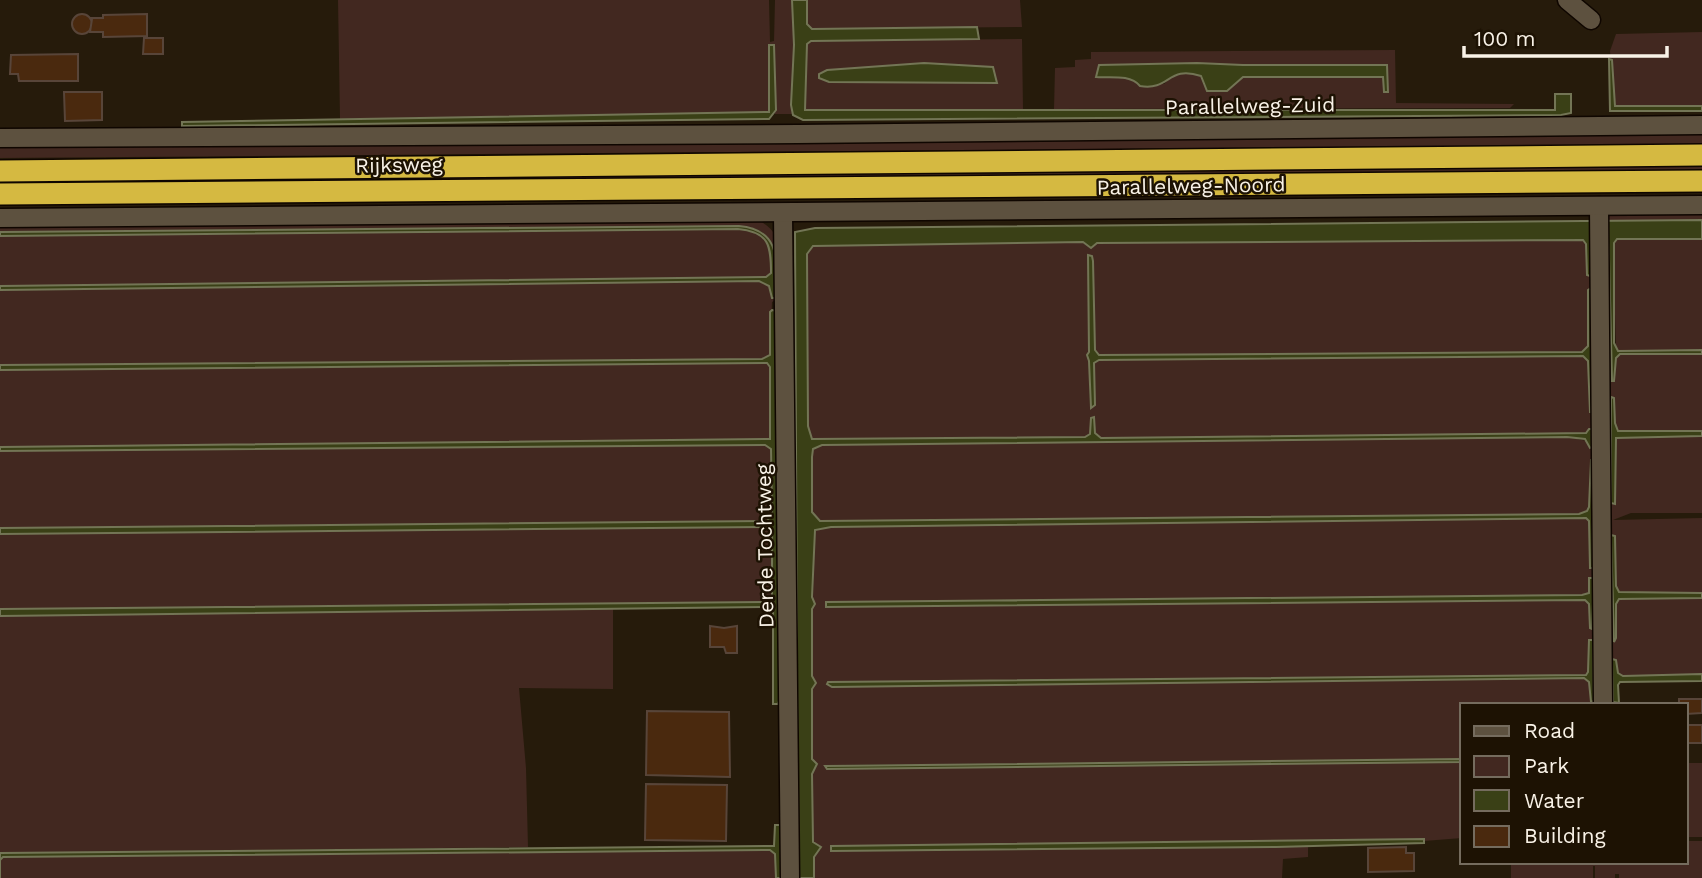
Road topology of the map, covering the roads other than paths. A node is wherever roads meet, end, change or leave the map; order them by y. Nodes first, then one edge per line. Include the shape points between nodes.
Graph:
1 (1567, 0) edge
2 (1591, 0) edge
3 (1702, 125) edge
4 (798, 134) joint
5 (0, 138) edge
6 (1702, 155) edge
7 (0, 171) edge
8 (1702, 181) edge
9 (0, 194) edge
10 (1702, 205) edge
11 (1599, 210) junction
12 (783, 214) junction
13 (0, 218) edge
14 (1602, 703) edge
15 (790, 878) edge

1 - 2 street via 1591,23
3 - 4 street, Parallelweg-Zuid
4 - 5 street, Rijksweg
6 - 7 highway, Rijksweg
8 - 9 highway, Rijksweg
10 - 11 street, Parallelweg-Noord
11 - 12 street, Parallelweg-Noord
11 - 14 street
12 - 13 street
12 - 15 street, Derde Tochtweg

